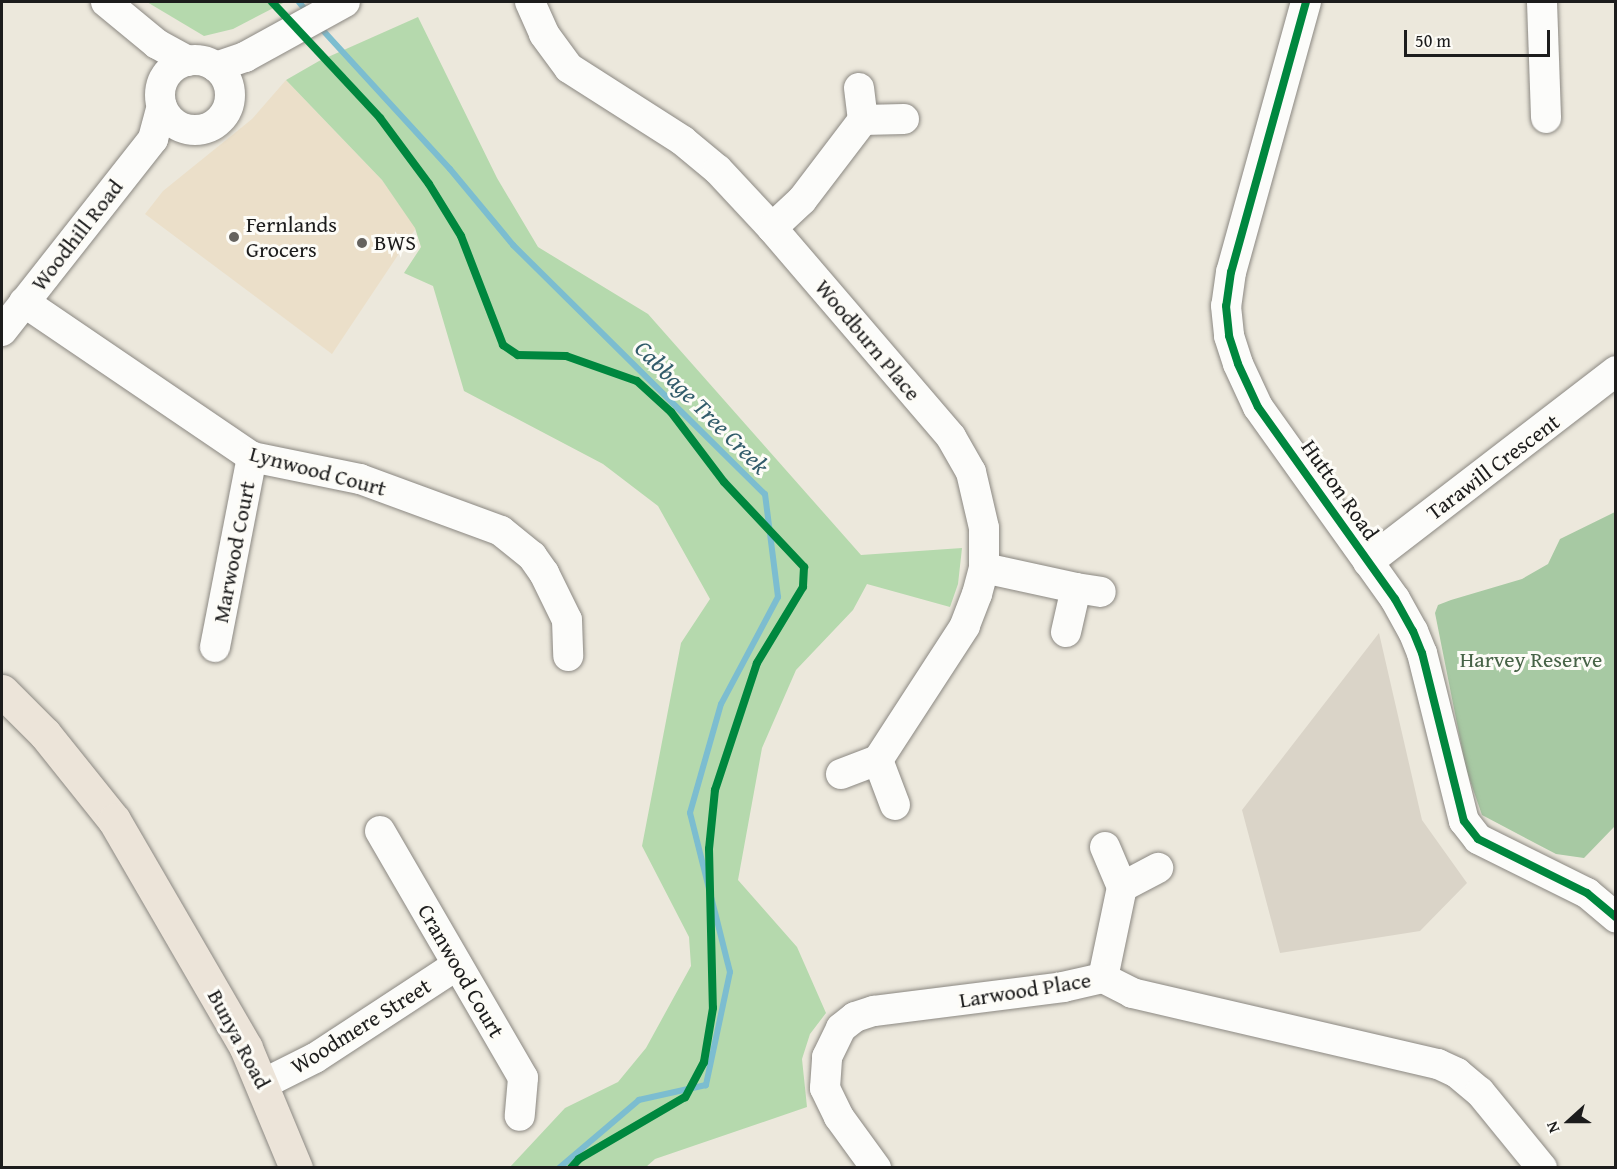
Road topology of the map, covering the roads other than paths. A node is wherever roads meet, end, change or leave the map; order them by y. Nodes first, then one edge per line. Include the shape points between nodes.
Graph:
1 (106, 2) edge
2 (530, 2) edge
3 (1306, 2) edge
4 (1542, 2) edge
5 (334, 7) edge
6 (199, 71) junction
7 (859, 88) dead end
8 (1546, 118) dead end
9 (904, 119) dead end
10 (863, 120) junction
11 (164, 124) junction
12 (772, 228) junction
13 (24, 302) junction
14 (2, 331) edge
15 (1616, 371) edge
16 (252, 457) junction
17 (1368, 562) junction
18 (984, 568) junction
19 (1066, 632) dead end
20 (215, 647) dead end
21 (568, 656) dead end
22 (2, 691) edge
23 (2, 723) edge
24 (878, 760) junction
25 (841, 774) dead end
26 (895, 805) dead end
27 (380, 831) dead end
28 (1105, 847) dead end
29 (1158, 868) dead end
30 (1122, 887) junction
31 (168, 916) junction
32 (1616, 917) edge
33 (458, 965) junction
34 (1103, 978) junction
35 (263, 1084) junction
36 (519, 1116) dead end
37 (1511, 1133) junction
38 (296, 1167) edge
39 (876, 1167) edge
40 (1523, 1167) edge
41 (1542, 1167) edge

1 - 6 street via 157,44
2 - 12 street, Woodburn Place via 544,34 569,68 683,141 718,170
3 - 17 street, Hutton Road via 1231,272 1226,306 1229,336 1258,407
4 - 8 street
5 - 6 street via 245,57
6 - 11 street via 161,84
6 - 11 street via 229,102 220,120 204,129
7 - 10 street
9 - 10 street
10 - 12 street via 802,200
11 - 13 street, Woodhill Road
12 - 18 street, Woodburn Place via 951,437 971,472 984,528
13 - 14 street, Woodhill Road
13 - 16 street, Lynwood Court
15 - 17 street, Tarawill Crescent
16 - 20 street, Marwood Court
16 - 21 street, Lynwood Court via 360,479 501,531 532,556 544,573 567,620
17 - 32 street, Hutton Road via 1395,599 1422,653 1464,821 1478,839 1587,893
18 - 19 street via 1088,590
18 - 24 street, Woodburn Place via 965,626
22 - 31 main road, Bunya Road via 45,734 114,820
23 - 31 main road, Bunya Road via 54,778
24 - 25 street
24 - 26 street
27 - 33 street, Cranwood Court
28 - 30 street
29 - 30 street
30 - 34 street
31 - 35 main road, Bunya Road via 231,1020
33 - 35 street, Woodmere Street via 315,1058
33 - 36 street, Cranwood Court via 523,1078
34 - 37 street, Larwood Place via 1132,993 1438,1064 1457,1073 1480,1092
34 - 39 street, Larwood Place via 855,1017 841,1029 827,1057 825,1088 839,1117
35 - 38 main road, Bunya Road
37 - 40 street, Larwood Place
37 - 41 street, Larwood Place

